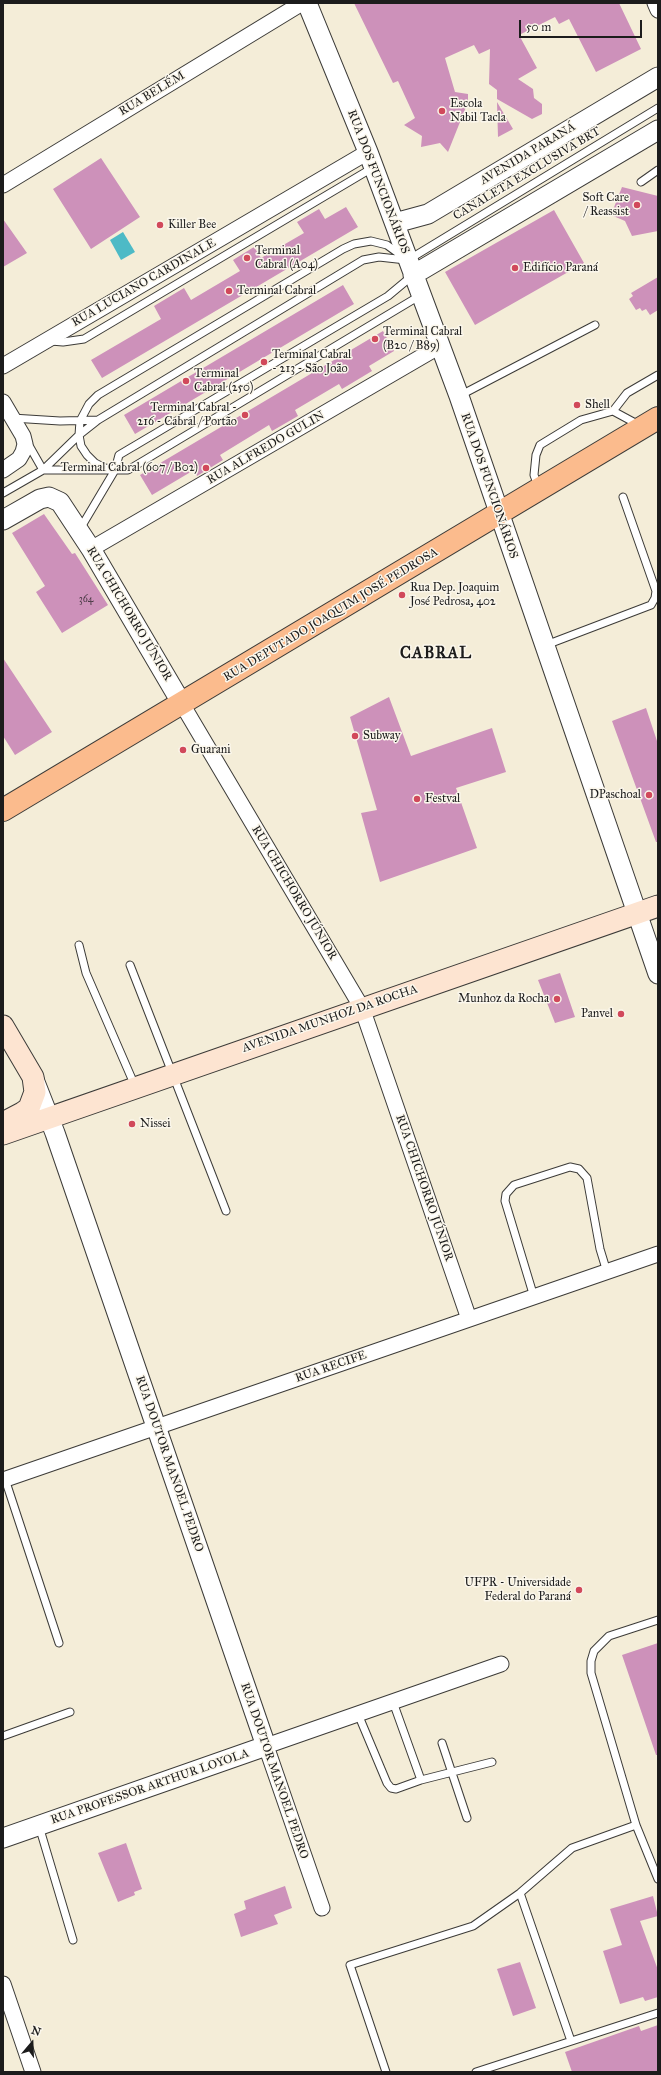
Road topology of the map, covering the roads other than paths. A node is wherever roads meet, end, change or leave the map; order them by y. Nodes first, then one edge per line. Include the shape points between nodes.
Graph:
1 (302, 3) edge
2 (307, 3) edge
3 (655, 3) edge
4 (658, 10) edge
5 (658, 77) edge
6 (658, 108) edge
7 (658, 130) edge
8 (371, 160) junction
9 (658, 170) edge
10 (641, 182) dead end
11 (3, 185) edge
12 (395, 223) junction
13 (411, 267) junction
14 (421, 295) junction
15 (595, 325) dead end
16 (440, 346) junction
17 (3, 366) edge
18 (658, 375) edge
19 (458, 396) junction
20 (3, 402) edge
21 (613, 411) junction
22 (12, 418) junction
23 (98, 420) junction
24 (80, 421) junction
25 (650, 423) edge
26 (79, 435) junction
27 (23, 436) junction
28 (3, 470) edge
29 (43, 470) junction
30 (114, 470) junction
31 (539, 490) junction
32 (3, 493) edge
33 (623, 498) dead end
34 (12, 512) edge
35 (498, 514) junction
36 (79, 530) junction
37 (91, 549) junction
38 (544, 645) junction
39 (182, 704) junction
40 (3, 810) edge
41 (658, 906) edge
42 (637, 913) junction
43 (79, 945) dead end
44 (130, 965) dead end
45 (658, 974) edge
46 (362, 1008) junction
47 (3, 1026) edge
48 (174, 1074) junction
49 (33, 1077) junction
50 (136, 1087) junction
51 (50, 1117) junction
52 (3, 1123) edge
53 (3, 1134) edge
54 (226, 1211) dead end
55 (658, 1254) edge
56 (607, 1272) junction
57 (534, 1297) junction
58 (469, 1319) junction
59 (156, 1427) junction
60 (4, 1479) edge
61 (658, 1620) edge
62 (59, 1643) dead end
63 (501, 1664) dead end
64 (393, 1702) junction
65 (70, 1712) dead end
66 (358, 1714) junction
67 (3, 1736) edge
68 (442, 1743) dead end
69 (266, 1746) junction
70 (492, 1762) dead end
71 (452, 1771) junction
72 (421, 1780) junction
73 (467, 1818) dead end
74 (636, 1825) junction
75 (39, 1826) junction
76 (3, 1838) edge
77 (658, 1878) edge
78 (520, 1893) junction
79 (322, 1908) dead end
80 (73, 1940) dead end
81 (3, 1984) edge
82 (658, 2013) edge
83 (571, 2041) junction
84 (33, 2072) edge
85 (386, 2072) edge
86 (476, 2072) edge

1 - 11 street, RUA BELÉM
2 - 8 street, RUA DOS FUNCIONÁRIOS
3 - 4 street
5 - 12 street, AVENIDA PARANÁ via 428,214
6 - 13 lane, CANALETA EXCLUSIVA BRT
7 - 13 street
8 - 12 street, RUA DOS FUNCIONÁRIOS
8 - 17 street, RUA LUCIANO CARDINALE
9 - 10 lane
12 - 13 street, RUA DOS FUNCIONÁRIOS
13 - 14 street, RUA DOS FUNCIONÁRIOS
13 - 23 lane via 379,257 363,260
13 - 24 lane via 387,245 371,241 354,244 98,395 89,404
13 - 30 lane, CANALETA EXCLUSIVA BRT via 388,296 119,455
14 - 16 street, RUA DOS FUNCIONÁRIOS
14 - 30 lane via 128,470
15 - 19 lane
16 - 19 street, RUA DOS FUNCIONÁRIOS
16 - 37 street, RUA ALFREDO GULIN
18 - 21 lane via 627,393
19 - 35 street, RUA DOS FUNCIONÁRIOS
20 - 22 street
21 - 25 lane via 630,419
21 - 31 lane via 581,420 540,446 536,455 534,475
22 - 24 lane
22 - 27 street
23 - 24 lane
23 - 26 lane
24 - 26 lane
25 - 31 main road, RUA DEPUTADO JOAQUIM JOSÉ PEDROSA
26 - 29 lane
26 - 30 lane via 81,446 87,455 95,463
27 - 28 street via 23,452 15,462
27 - 29 lane
29 - 30 lane
29 - 32 lane
30 - 36 lane
31 - 35 main road, RUA DEPUTADO JOAQUIM JOSÉ PEDROSA
33 - 38 lane via 656,591 656,598 651,604
34 - 36 street, RUA CHICHORRO JÚNIOR via 44,498 54,498 63,505
35 - 38 street, RUA DOS FUNCIONÁRIOS
35 - 39 main road, RUA DEPUTADO JOAQUIM JOSÉ PEDROSA
36 - 37 street, RUA CHICHORRO JÚNIOR
37 - 39 street, RUA CHICHORRO JÚNIOR
38 - 42 street, RUA DOS FUNCIONÁRIOS
39 - 40 main road, RUA DEPUTADO JOAQUIM JOSÉ PEDROSA
39 - 46 street, RUA CHICHORRO JÚNIOR
41 - 42 main road, AVENIDA MUNHOZ DA ROCHA
42 - 45 street, RUA DOS FUNCIONÁRIOS
42 - 46 main road, AVENIDA MUNHOZ DA ROCHA
43 - 50 lane via 86,973
44 - 48 lane
46 - 48 main road, AVENIDA MUNHOZ DA ROCHA
46 - 58 street, RUA CHICHORRO JÚNIOR
47 - 49 main road, RUA DOUTOR MANOEL PEDRO
48 - 50 main road, AVENIDA MUNHOZ DA ROCHA
48 - 54 lane
49 - 51 street, RUA DOUTOR MANOEL PEDRO
49 - 52 main road via 35,1092 29,1108
50 - 51 main road, AVENIDA MUNHOZ DA ROCHA
51 - 53 main road, AVENIDA MUNHOZ DA ROCHA
51 - 59 street, RUA DOUTOR MANOEL PEDRO
55 - 56 street, RUA RECIFE
56 - 57 street, RUA RECIFE
56 - 57 lane via 586,1178 579,1169 570,1167 514,1185 506,1194 505,1201
57 - 58 street, RUA RECIFE
58 - 59 street, RUA RECIFE
59 - 60 street, RUA RECIFE
59 - 69 street, RUA DOUTOR MANOEL PEDRO
60 - 62 lane
61 - 74 lane via 609,1636 594,1651 591,1661 591,1673
63 - 64 street, RUA PROFESSOR ARTHUR LOYOLA
64 - 66 street, RUA PROFESSOR ARTHUR LOYOLA
64 - 72 lane
65 - 67 lane
66 - 69 street, RUA PROFESSOR ARTHUR LOYOLA
66 - 72 lane via 391,1788 396,1789
68 - 71 lane
69 - 75 street, RUA PROFESSOR ARTHUR LOYOLA
69 - 79 street, RUA DOUTOR MANOEL PEDRO
70 - 71 lane
71 - 72 lane
71 - 73 lane
74 - 77 lane
74 - 78 lane via 572,1848
75 - 76 street, RUA PROFESSOR ARTHUR LOYOLA
75 - 80 lane
78 - 83 lane
78 - 85 lane via 473,1926 350,1965
81 - 84 street
82 - 83 lane
83 - 86 lane

